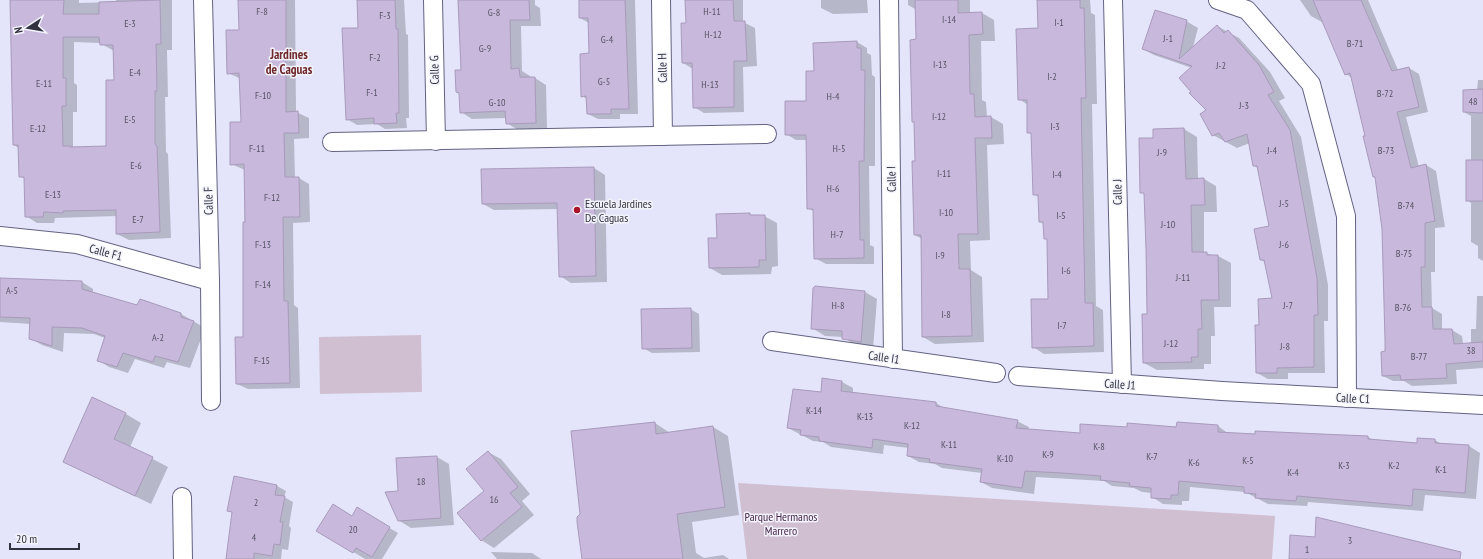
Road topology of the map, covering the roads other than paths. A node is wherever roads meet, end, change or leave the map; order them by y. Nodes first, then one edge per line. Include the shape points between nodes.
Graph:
1 (203, 0) edge
2 (433, 0) edge
3 (661, 0) edge
4 (889, 0) edge
5 (1113, 0) edge
6 (1218, 0) edge
7 (767, 134) dead end
8 (664, 136) junction
9 (436, 141) junction
10 (332, 142) dead end
11 (0, 236) edge
12 (210, 281) junction
13 (772, 341) dead end
14 (893, 359) junction
15 (996, 373) dead end
16 (1018, 376) dead end
17 (1122, 384) junction
18 (1222, 391) joint
19 (1347, 398) junction
20 (211, 401) dead end
21 (1483, 405) edge
22 (182, 497) dead end
23 (183, 559) edge

1 - 12 street, Calle F
2 - 9 street, Calle G
3 - 8 street, Calle H
4 - 14 street, Calle I
5 - 17 street, Calle J
6 - 19 street via 1247,10 1311,84 1346,216
7 - 8 street
8 - 9 street
9 - 10 street
11 - 12 street, Calle F1 via 77,244
12 - 20 street, Calle F
13 - 14 street, Calle I1
14 - 15 street, Calle I1
16 - 17 street, Calle J1
17 - 18 street, Calle J1
18 - 19 street, Calle C1
19 - 21 street, Calle C1
22 - 23 street

